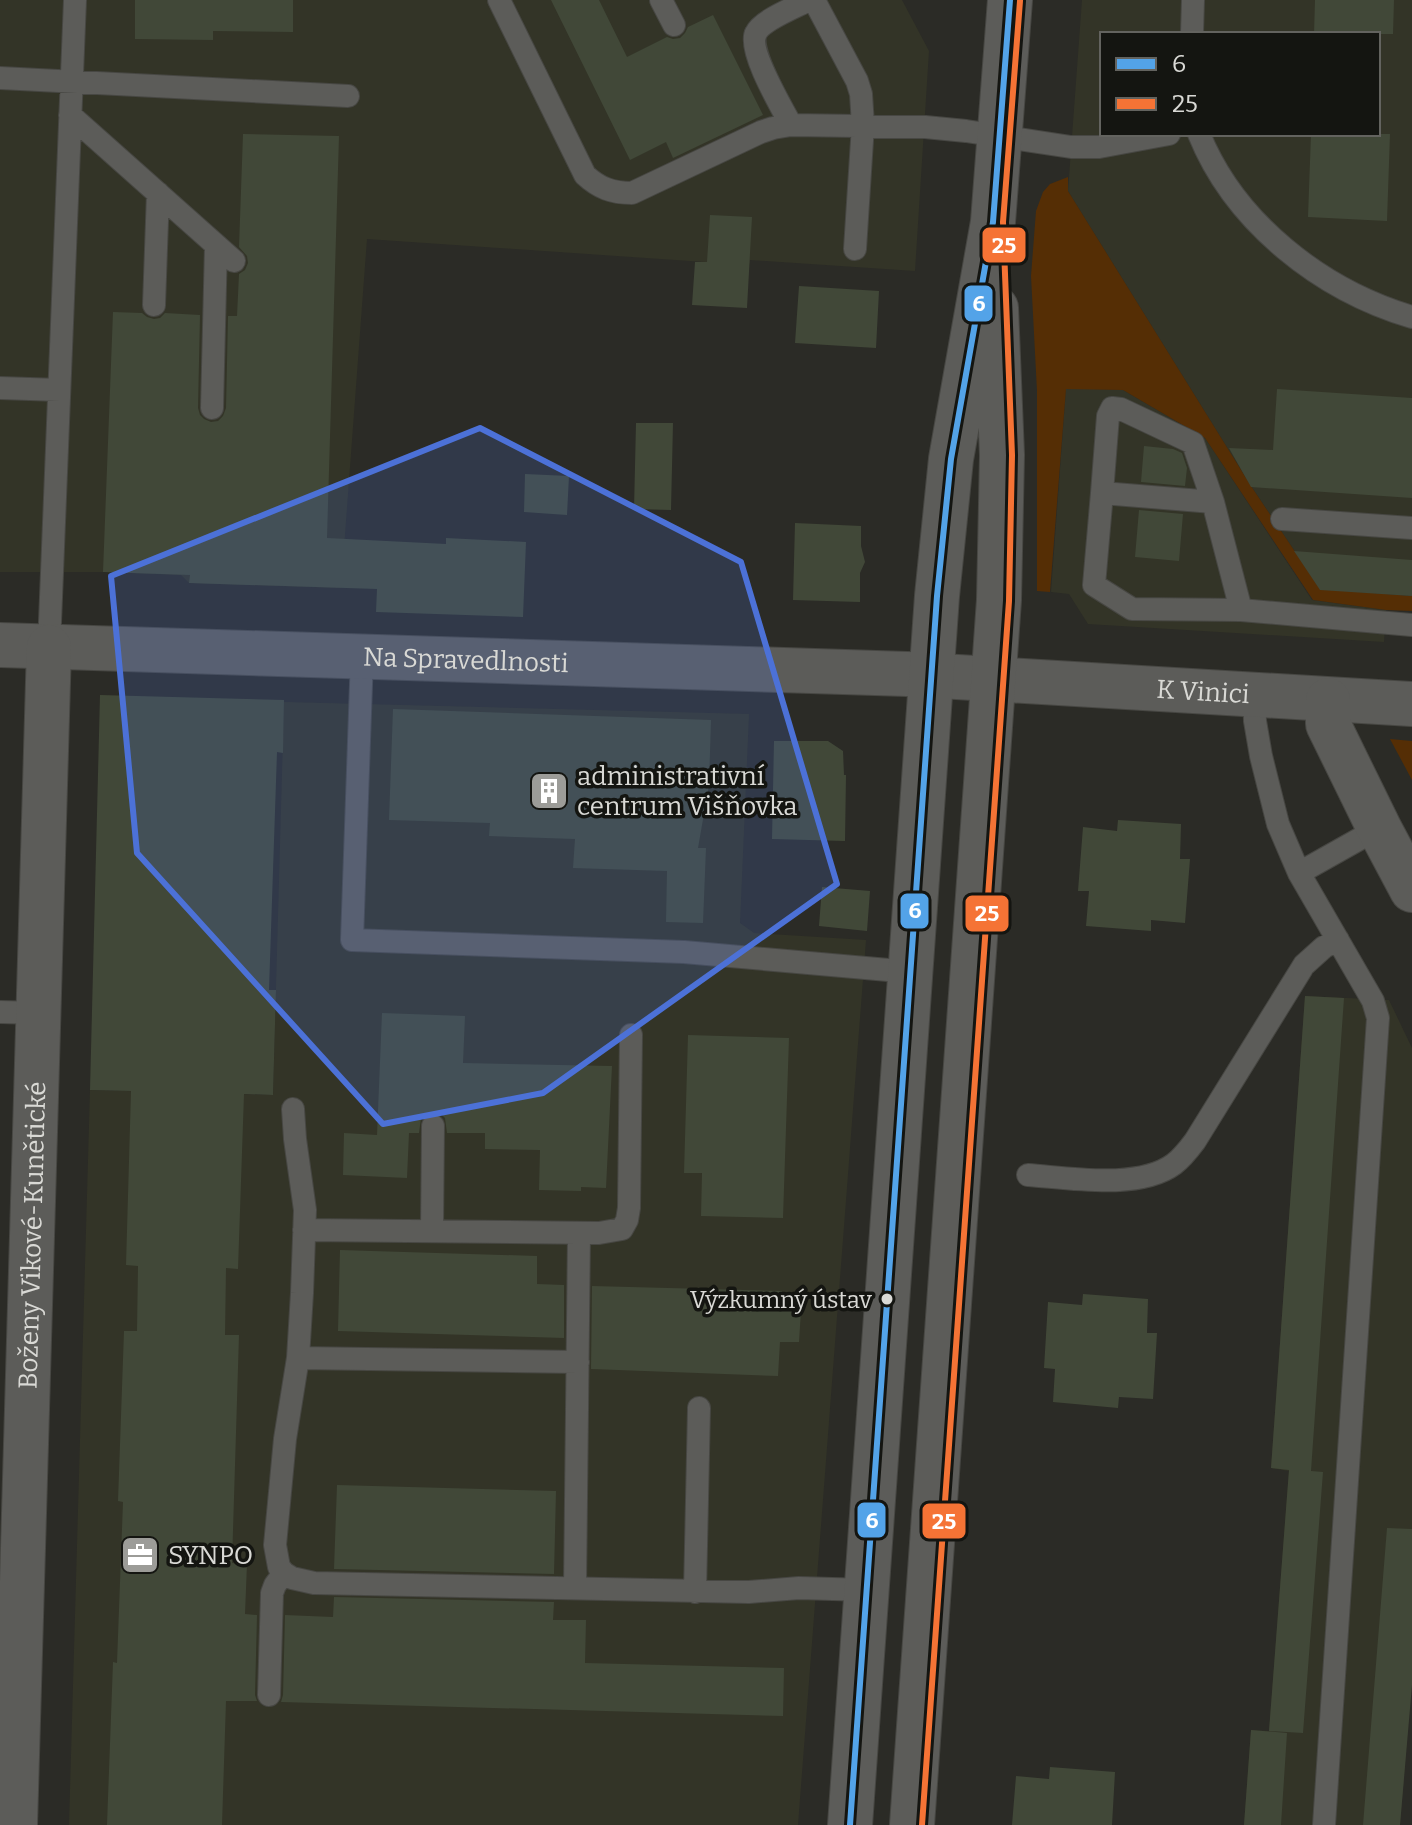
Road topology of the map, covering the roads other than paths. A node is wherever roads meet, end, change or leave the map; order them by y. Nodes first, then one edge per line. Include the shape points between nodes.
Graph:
1 (75, 0) edge
2 (499, 0) edge
3 (661, 0) edge
4 (811, 0) edge
5 (1010, 0) edge
6 (1193, 0) edge
7 (674, 25) dead end
8 (1192, 32) edge
9 (0, 78) edge
10 (71, 82) junction
11 (348, 96) dead end
12 (70, 115) junction
13 (791, 125) junction
14 (863, 125) junction
15 (999, 136) junction
16 (1158, 136) edge
17 (1200, 136) edge
18 (158, 193) junction
19 (993, 222) junction
20 (216, 245) junction
21 (855, 249) dead end
22 (234, 261) dead end
23 (154, 305) dead end
24 (1412, 317) edge
25 (0, 388) edge
26 (59, 390) junction
27 (212, 408) dead end
28 (1102, 493) junction
29 (1213, 502) junction
30 (1282, 519) dead end
31 (1412, 528) edge
32 (1241, 610) junction
33 (1412, 625) edge
34 (0, 645) edge
35 (49, 647) junction
36 (362, 656) junction
37 (932, 675) junction
38 (993, 679) junction
39 (1254, 695) junction
40 (1328, 700) junction
41 (1412, 704) edge
42 (1379, 828) junction
43 (1299, 873) junction
44 (1412, 890) edge
45 (1338, 940) junction
46 (911, 972) junction
47 (19, 1012) edge
48 (631, 1035) dead end
49 (293, 1109) dead end
50 (433, 1126) dead end
51 (1028, 1175) dead end
52 (304, 1230) junction
53 (432, 1231) junction
54 (579, 1233) junction
55 (298, 1358) junction
56 (578, 1362) junction
57 (699, 1408) dead end
58 (13, 1444) edge
59 (284, 1573) junction
60 (575, 1588) junction
61 (867, 1590) junction
62 (695, 1592) junction
63 (269, 1695) dead end
64 (15, 1825) edge
65 (850, 1825) edge
66 (912, 1825) edge
67 (1324, 1825) edge

1 - 10 lane
2 - 13 lane via 585,175 612,192 632,193 761,132
3 - 7 lane
4 - 13 lane via 765,24 754,39 756,55
4 - 14 lane via 857,81
5 - 15 street
6 - 8 lane
9 - 10 lane
10 - 11 lane
10 - 12 lane
12 - 18 lane
12 - 26 lane
13 - 14 lane
14 - 15 lane
14 - 21 lane
15 - 16 lane via 1071,147
15 - 19 street
17 - 24 lane via 1228,186 1274,239 1360,299
18 - 20 lane
18 - 23 lane
19 - 37 street via 951,459
19 - 38 street via 1002,455
20 - 22 lane
20 - 27 lane
25 - 26 lane
26 - 35 lane
28 - 29 lane
28 - 29 lane via 1112,408 1193,443
28 - 32 lane via 1094,585 1132,609
29 - 32 lane
30 - 31 lane
32 - 33 lane
34 - 35 street, Na Spravedlnosti
35 - 36 street, Na Spravedlnosti
35 - 47 street, Boženy Vikové-Kunětické
36 - 37 street, Na Spravedlnosti
36 - 46 lane via 352,940 684,952
37 - 38 street, Na Spravedlnosti
37 - 46 street
38 - 39 street, K Vinici
38 - 66 street
39 - 40 street, K Vinici
39 - 43 lane via 1276,817
40 - 41 street, K Vinici
40 - 42 street via 1328,724
42 - 43 lane
42 - 44 street
43 - 45 lane
45 - 51 lane via 1304,965 1195,1141 1175,1164 1133,1179
45 - 67 lane via 1373,1001 1378,1027
46 - 61 street
47 - 58 street, Boženy Vikové-Kunětické
48 - 54 lane via 627,1220 612,1232
49 - 52 lane
50 - 53 lane
52 - 53 lane
52 - 55 lane
53 - 54 lane
54 - 56 lane
55 - 56 lane
55 - 59 lane via 276,1524 276,1556
56 - 60 lane
57 - 62 lane
58 - 64 street, Boženy Vikové-Kunětické
59 - 60 lane via 314,1583
59 - 63 lane via 272,1593
60 - 62 lane
61 - 62 lane
61 - 65 street

